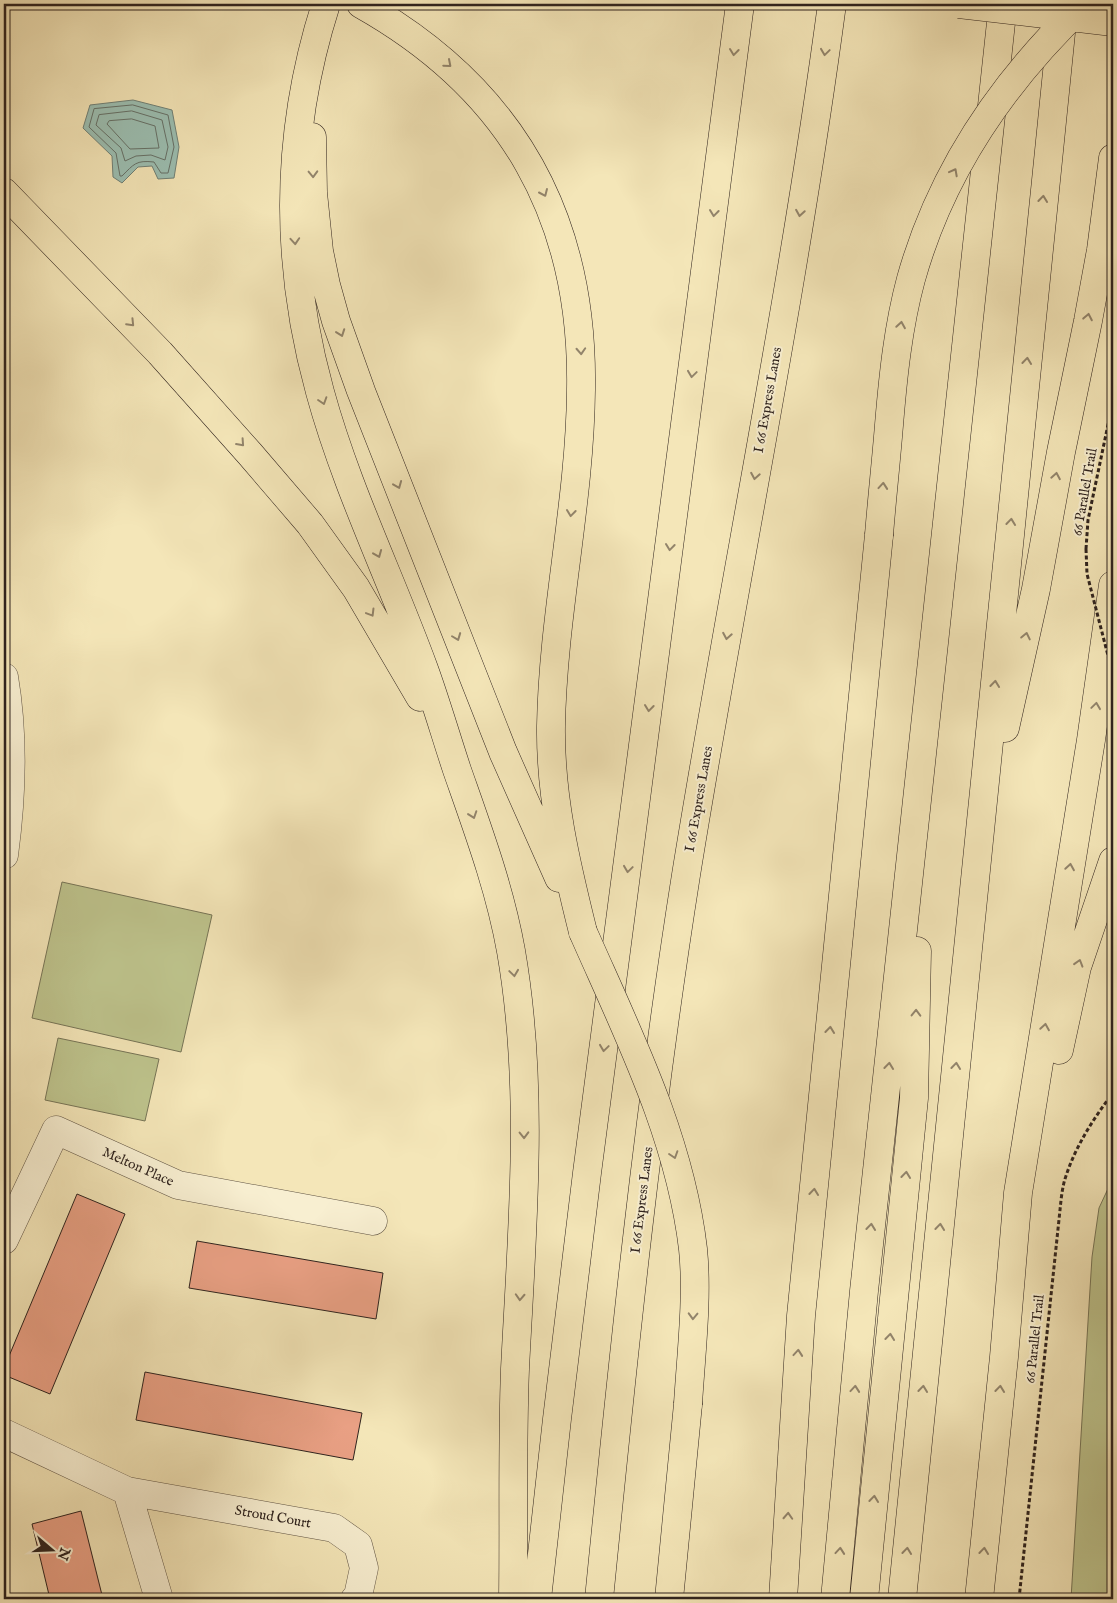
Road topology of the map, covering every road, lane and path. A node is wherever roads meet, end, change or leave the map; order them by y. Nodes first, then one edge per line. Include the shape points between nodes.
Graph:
1 (326, 4) edge
2 (361, 4) edge
3 (740, 4) edge
4 (832, 4) edge
5 (959, 4) edge
6 (1003, 4) edge
7 (1064, 4) edge
8 (1084, 4) edge
9 (1113, 22) edge
10 (1113, 158) edge
11 (4, 192) edge
12 (1113, 401) edge
13 (1113, 585) edge
14 (1113, 675) edge
15 (4, 677) edge
16 (457, 770) junction
17 (919, 791) junction
18 (978, 854) junction
19 (4, 855) edge
20 (1113, 861) edge
21 (583, 932) junction
22 (1113, 1093) edge
23 (373, 1221) dead end
24 (4, 1240) edge
25 (1012, 1248) junction
26 (4, 1433) edge
27 (127, 1491) junction
28 (159, 1599) edge
29 (355, 1599) edge
30 (513, 1599) edge
31 (537, 1599) edge
32 (599, 1599) edge
33 (669, 1599) edge
34 (784, 1599) edge
35 (835, 1599) edge
36 (864, 1599) edge
37 (902, 1599) edge
38 (979, 1599) edge
39 (1019, 1599) edge

1 -> 16 highway via 305,79 293,175 296,260 303,311 310,351 332,431 424,669
1 -> 21 highway via 316,70 312,154 316,223 326,285 361,390 499,744
2 -> 21 highway via 437,55 491,108 530,164 555,220 567,259 576,302 582,392 552,686 552,738 556,804 567,870
3 -> 31 highway via 582,1212
4 -> 32 highway, I 66 Express Lanes via 795,245 674,957 631,1292
5 - 9 highway, bridge
6 - 17 highway
18 -> 7 highway
34 -> 8 highway, bridge via 801,1325 892,393 903,313 934,212 970,144 1006,88 1049,38
18 -> 10 highway via 1034,597 1088,321
11 -> 16 highway via 160,353 310,524 384,634
12 - 14 path, 66 Parallel Trail, bridge via 1088,520 1086,549 1087,574
25 -> 13 highway
15 - 19 street via 11,749 9,822
16 -> 30 highway via 490,865 510,950 524,1083
35 -> 17 highway
36 -> 17 highway via 914,1098
37 -> 18 highway
25 -> 20 highway via 1032,1193 1077,967
21 -> 33 highway, bridge via 664,1124 687,1208 693,1251 694,1299 688,1404
22 - 39 path, 66 Parallel Trail via 1076,1150 1065,1180
23 - 24 street, Melton Place via 178,1185 56,1130
38 -> 25 highway
26 - 27 street, Stroud Court
27 - 28 street
27 - 29 street, Stroud Court via 334,1528 358,1545 364,1568

